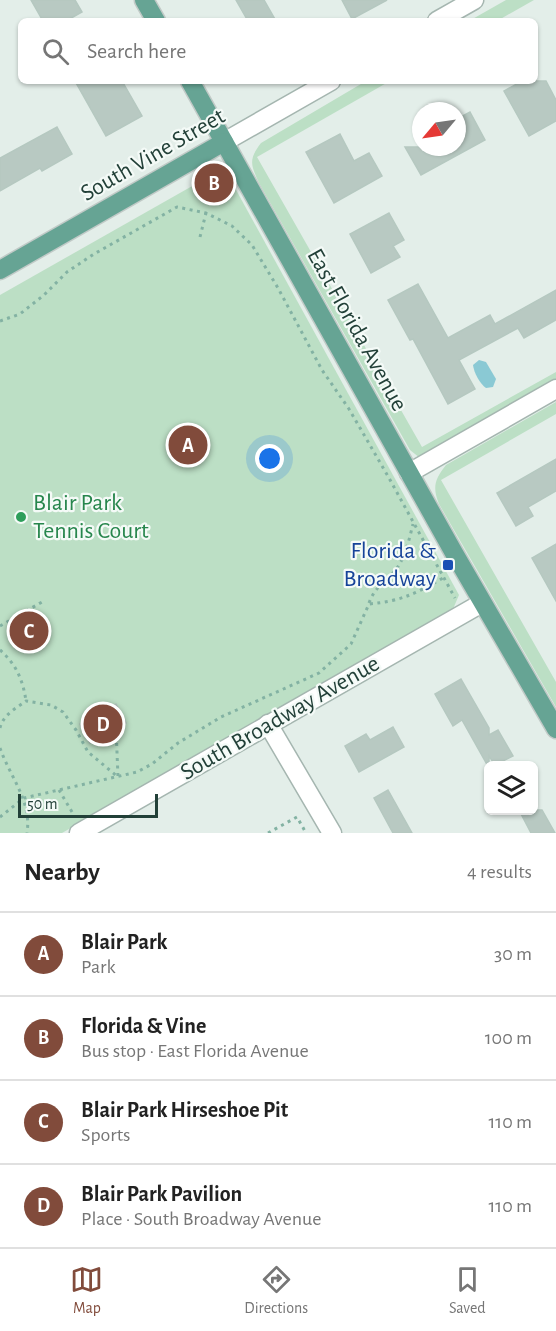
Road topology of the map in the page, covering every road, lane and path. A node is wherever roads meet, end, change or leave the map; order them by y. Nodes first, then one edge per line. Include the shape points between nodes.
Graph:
1 (144, 0) edge
2 (474, 0) edge
3 (154, 18) edge
4 (442, 18) edge
5 (192, 84) edge
6 (326, 84) edge
7 (224, 142) junction
8 (206, 213) junction
9 (200, 237) dead end
10 (0, 270) edge
11 (0, 321) edge
12 (556, 389) edge
13 (409, 473) junction
14 (413, 522) junction
15 (443, 578) junction
16 (456, 600) dead end
17 (42, 602) dead end
18 (482, 603) junction
19 (369, 604) junction
20 (0, 626) edge
21 (0, 650) edge
22 (26, 700) junction
23 (268, 724) junction
24 (0, 728) edge
25 (116, 728) dead end
26 (556, 729) edge
27 (0, 748) edge
28 (118, 777) junction
29 (59, 790) junction
30 (24, 798) junction
31 (82, 812) dead end
32 (0, 817) edge
33 (27, 833) edge
34 (79, 833) edge
35 (268, 833) edge
36 (306, 833) edge
37 (332, 833) edge

1 - 3 main road
2 - 4 street
5 - 7 main road, East Florida Avenue
6 - 7 street, South Vine Street
7 - 10 main road, South Vine Street
7 - 13 main road, East Florida Avenue
8 - 9 path
8 - 11 path via 177,207 94,254 67,272 20,314
8 - 14 path via 232,226 252,245
12 - 13 street
13 - 18 main road, East Florida Avenue
14 - 15 path
14 - 19 path via 399,563 373,592
15 - 16 path
15 - 19 path via 412,595
17 - 20 path
18 - 23 street, South Broadway Avenue
18 - 26 main road, East Florida Avenue
19 - 28 path via 351,644 319,673 221,717 152,764
21 - 22 path via 23,682
22 - 24 path via 10,712
22 - 28 path via 63,712 88,752
23 - 34 street, South Broadway Avenue
23 - 37 street
25 - 28 path
27 - 30 path
28 - 29 path
29 - 30 path
29 - 31 path via 74,817
30 - 32 path
30 - 33 path
35 - 36 path via 297,817

